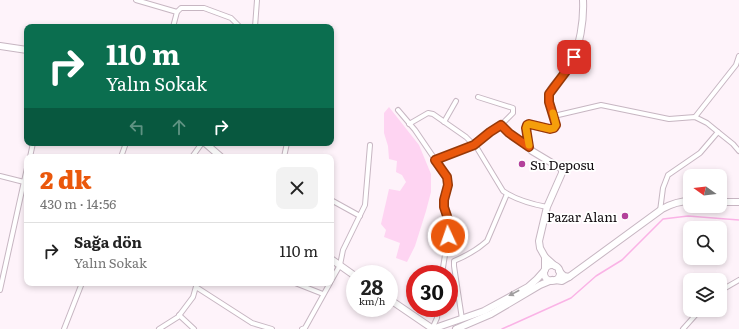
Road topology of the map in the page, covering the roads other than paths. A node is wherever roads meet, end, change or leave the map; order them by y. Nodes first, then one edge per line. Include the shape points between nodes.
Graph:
1 (136, 0) edge
2 (257, 0) edge
3 (583, 0) edge
4 (177, 12) junction
5 (174, 24) edge
6 (237, 24) edge
7 (255, 24) edge
8 (0, 46) edge
9 (24, 50) edge
10 (739, 56) edge
11 (478, 96) dead end
12 (456, 101) dead end
13 (398, 110) dead end
14 (554, 116) junction
15 (695, 117) junction
16 (444, 122) junction
17 (410, 124) junction
18 (501, 125) junction
19 (718, 132) junction
20 (370, 145) dead end
21 (474, 145) junction
22 (201, 146) edge
23 (208, 146) edge
24 (529, 147) junction
25 (739, 151) edge
26 (195, 154) edge
27 (217, 154) edge
28 (435, 160) junction
29 (0, 176) edge
30 (24, 182) joint
31 (507, 194) junction
32 (683, 201) edge
33 (334, 202) edge
34 (727, 202) edge
35 (739, 202) edge
36 (546, 208) junction
37 (660, 211) junction
38 (360, 216) junction
39 (545, 257) junction
40 (334, 261) edge
41 (340, 265) junction
42 (443, 265) edge
43 (554, 266) junction
44 (346, 269) edge
45 (545, 270) junction
46 (559, 272) junction
47 (334, 275) edge
48 (569, 277) junction
49 (553, 280) junction
50 (739, 280) edge
51 (81, 286) edge
52 (197, 286) edge
53 (198, 286) edge
54 (303, 286) edge
55 (328, 286) edge
56 (727, 287) edge
57 (0, 290) edge
58 (323, 294) junction
59 (398, 305) edge
60 (179, 315) junction
61 (437, 317) edge
62 (694, 317) edge
63 (462, 319) junction
64 (64, 329) edge
65 (159, 329) edge
66 (194, 329) edge
67 (272, 329) edge
68 (302, 329) edge
69 (432, 329) edge
70 (456, 329) edge
71 (683, 329) edge

1 - 4 street
2 - 7 street
3 - 14 street via 584,17 574,57 549,94
4 - 5 street
4 - 6 street via 181,8 204,8 231,18
8 - 9 street
10 - 15 street via 736,65
11 - 18 street via 513,108 513,113
12 - 16 street
13 - 17 street
14 - 15 street via 601,105 669,119
14 - 24 street via 554,128 527,125
15 - 19 street
16 - 17 street via 428,113
16 - 21 street
17 - 28 street
18 - 21 street
18 - 24 street
19 - 25 street
19 - 37 street via 700,153 668,175
20 - 38 street via 365,205
21 - 28 street
21 - 31 street
22 - 26 street
23 - 27 street
24 - 36 street via 562,170
28 - 42 street via 447,177 448,185 444,200 448,236
29 - 30 street
30 - 57 street
31 - 36 street
31 - 63 street via 487,241 468,255 454,261
32 - 37 street
33 - 38 street
34 - 35 street
36 - 39 street via 539,240
37 - 48 street
38 - 41 street via 343,250
39 - 43 street
39 - 45 street
40 - 41 street
41 - 44 street
41 - 47 street
43 - 45 street via 548,266
43 - 46 street
45 - 49 street via 545,277
45 -> 63 street via 528,286 484,311
46 - 48 street
46 - 49 street
48 - 49 street
49 - 70 street via 491,314
50 - 56 street
51 - 64 street
52 - 60 street via 193,297
53 - 67 street via 252,323
54 - 58 street
55 - 58 street
58 - 68 street via 305,328
59 - 69 street
60 - 65 street
60 - 66 street
61 - 69 street
62 - 71 street
63 - 69 street

